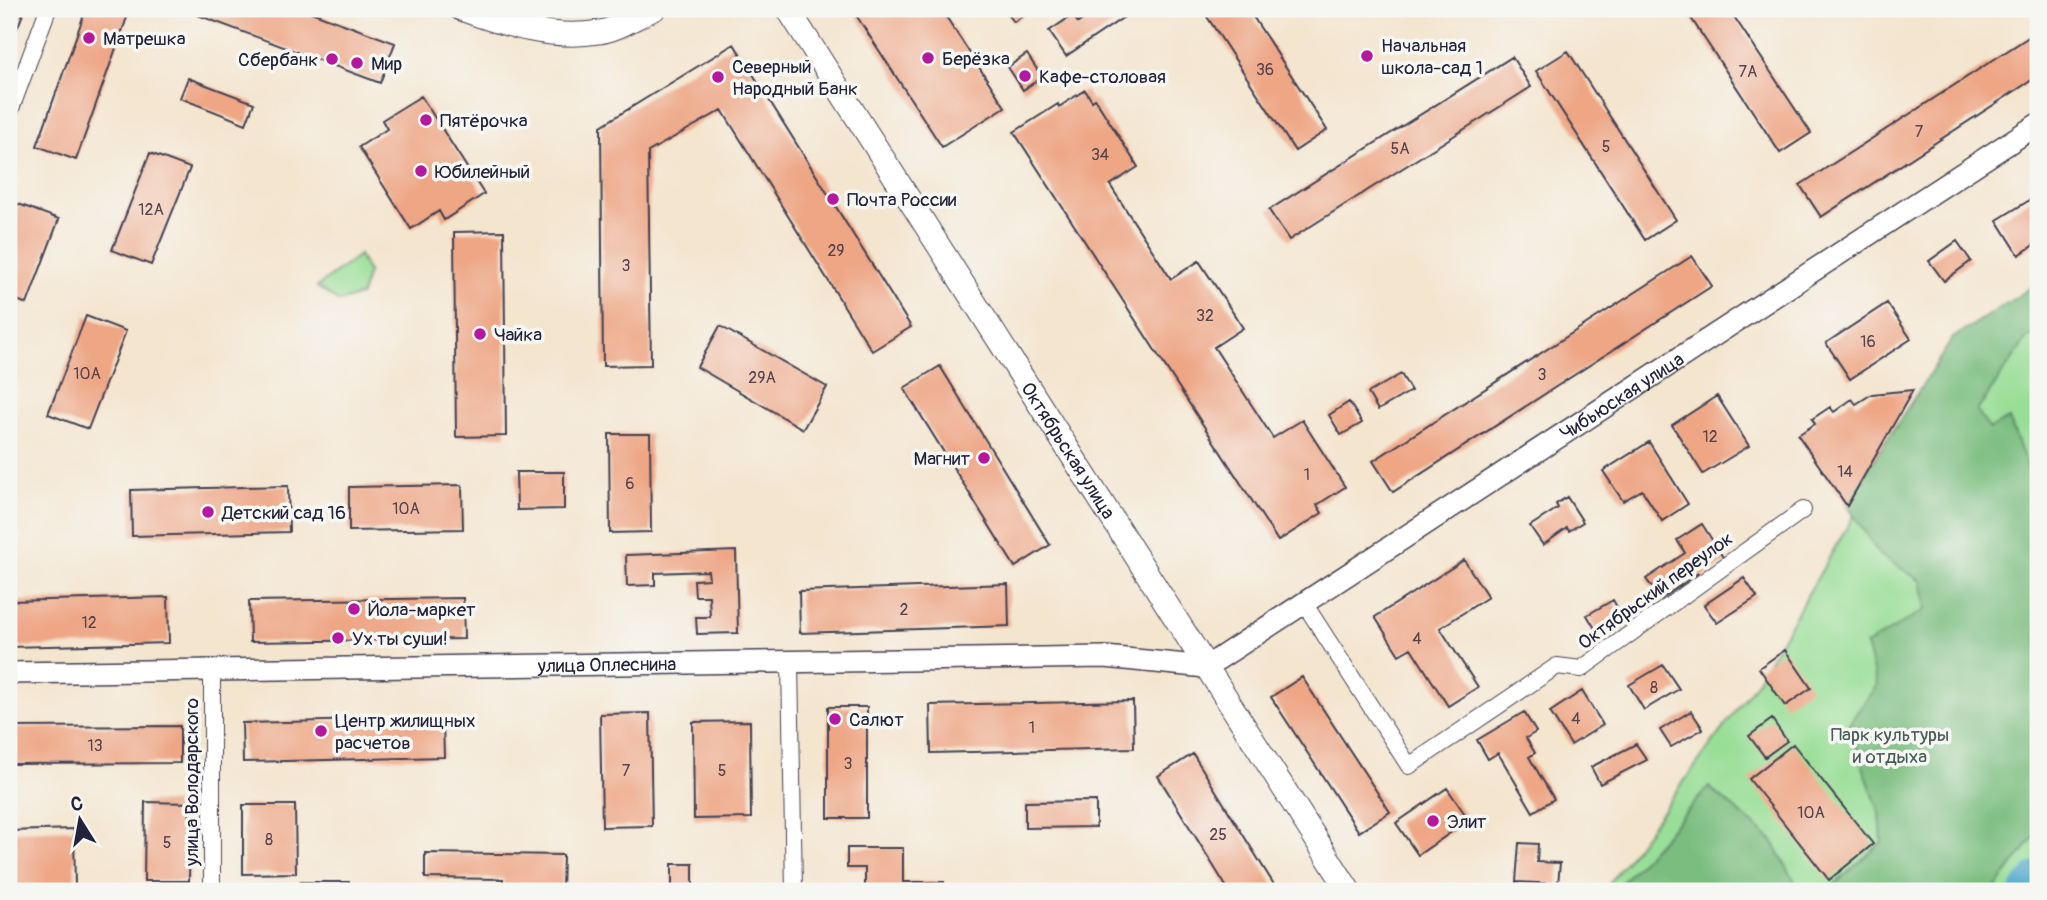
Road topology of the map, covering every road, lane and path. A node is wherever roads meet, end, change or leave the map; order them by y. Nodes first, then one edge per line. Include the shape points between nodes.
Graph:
1 (48, 9) edge
2 (461, 9) edge
3 (654, 9) edge
4 (788, 9) edge
5 (9, 114) edge
6 (2038, 124) edge
7 (1803, 510) dead end
8 (1304, 603) junction
9 (790, 662) junction
10 (1206, 667) junction
11 (212, 672) junction
12 (9, 674) edge
13 (212, 891) edge
14 (794, 891) edge
15 (1349, 891) edge

1 - 5 street
2 - 3 main road via 498,23 553,34 601,32
4 - 10 main road, Октябрьская улица
6 - 8 street, Чибьюская улица
7 - 8 street, Октябрьский переулок via 1581,669 1558,666 1409,766
8 - 10 street, Чибьюская улица
9 - 10 street, улица Оплеснина via 1105,657
9 - 11 street, улица Оплеснина
9 - 14 street
10 - 15 main road, Октябрьская улица
11 - 12 street, улица Оплеснина
11 - 13 street, улица Володарского

